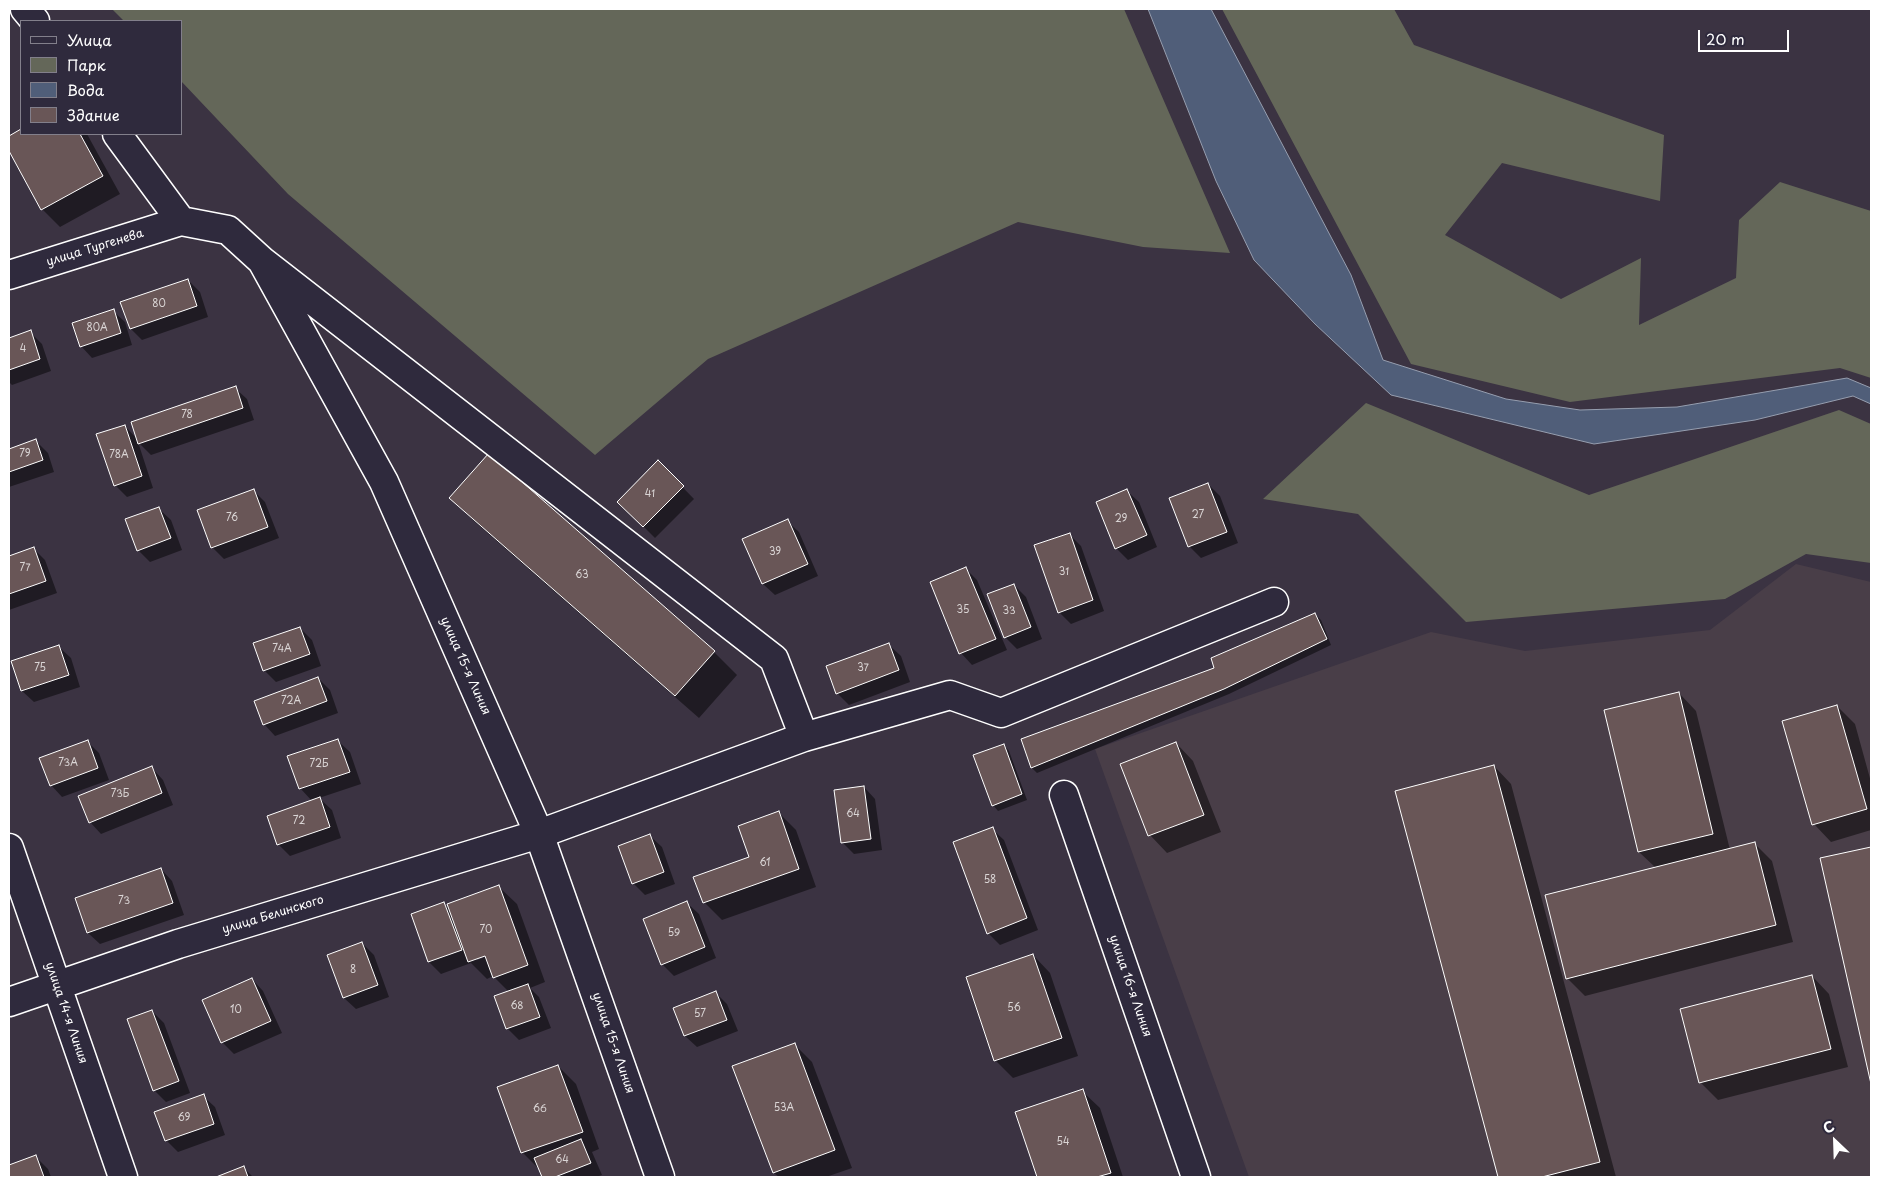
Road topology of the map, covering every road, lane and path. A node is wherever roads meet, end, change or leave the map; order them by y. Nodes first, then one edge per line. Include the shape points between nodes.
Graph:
1 (26, 9) edge
2 (34, 20) edge
3 (118, 135) edge
4 (181, 221) junction
5 (262, 261) junction
6 (9, 275) edge
7 (1274, 602) dead end
8 (804, 738) junction
9 (1064, 795) dead end
10 (539, 834) junction
11 (9, 848) edge
12 (57, 986) junction
13 (9, 1002) edge
14 (123, 1177) edge
15 (660, 1177) edge
16 (1196, 1177) edge

1 - 2 street
3 - 4 street
4 - 5 street, улица 15-я Линия via 228,230
4 - 6 street, улица Тургенева
5 - 8 street via 774,660
5 - 10 street, улица 15-я Линия via 384,482
7 - 8 street, улица Белинского via 1001,713 950,694
8 - 10 street, улица Белинского
9 - 16 street, улица 16-я Линия
10 - 12 street, улица Белинского via 178,944
10 - 15 street, улица 15-я Линия
11 - 12 street, улица 14-я Линия
12 - 13 street, улица Белинского
12 - 14 street, улица 14-я Линия

